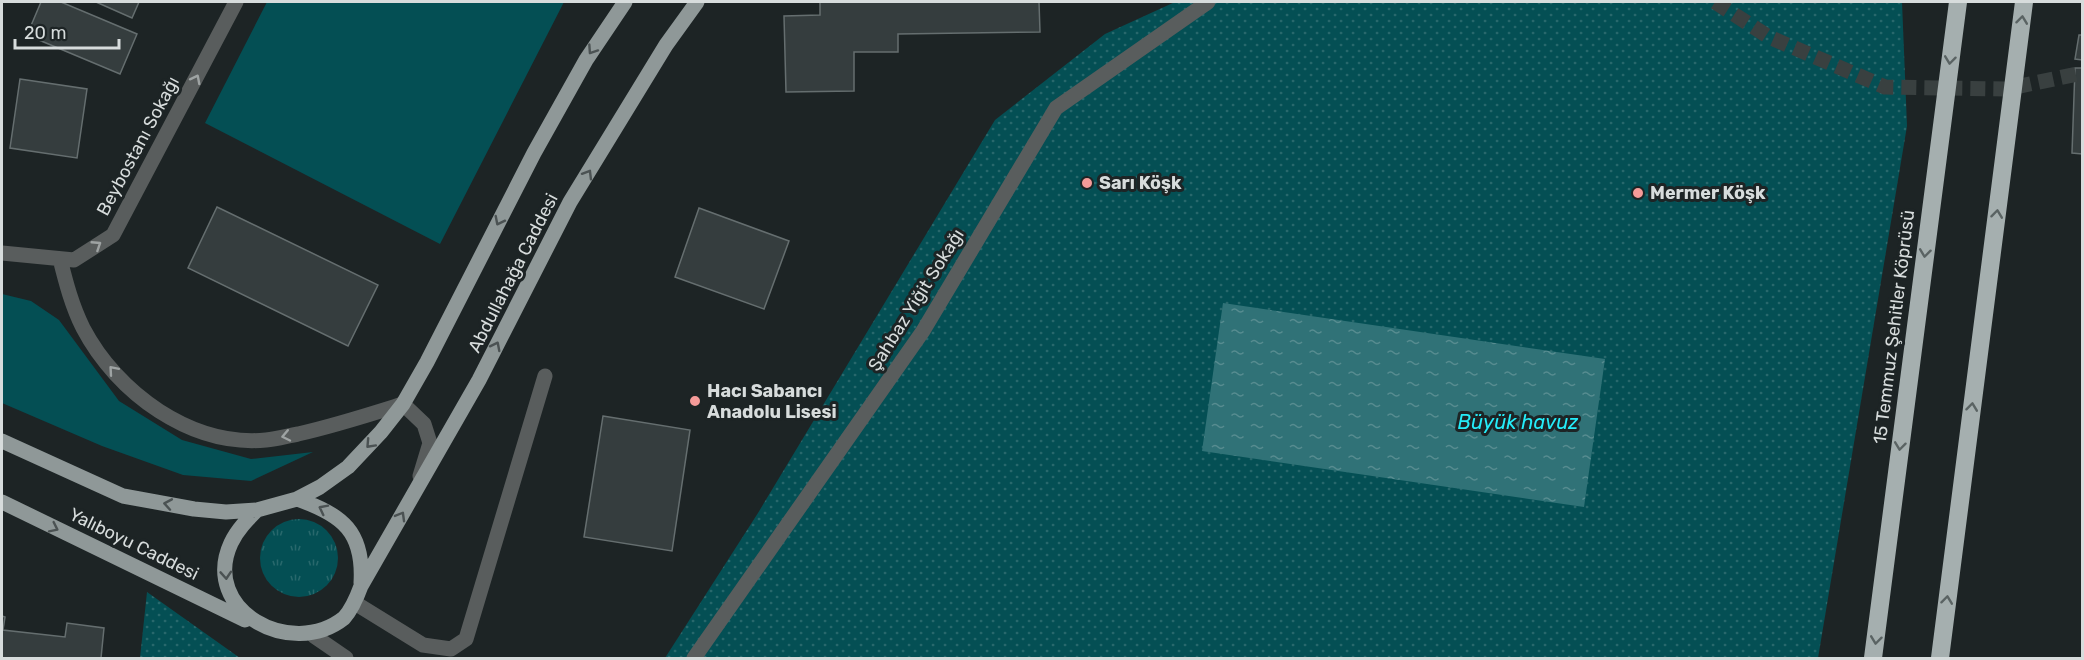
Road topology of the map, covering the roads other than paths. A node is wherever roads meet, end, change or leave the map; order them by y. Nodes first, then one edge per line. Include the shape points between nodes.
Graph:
1 (236, 2) edge
2 (625, 2) edge
3 (698, 2) edge
4 (1208, 2) edge
5 (1958, 2) edge
6 (2024, 2) edge
7 (2, 253) edge
8 (60, 259) junction
9 (545, 376) dead end
10 (403, 404) junction
11 (2, 441) edge
12 (417, 489) junction
13 (297, 499) junction
14 (2, 502) edge
15 (257, 510) junction
16 (361, 586) junction
17 (355, 603) junction
18 (249, 622) junction
19 (314, 636) junction
20 (346, 658) edge
21 (694, 658) edge
22 (1873, 658) edge
23 (1940, 658) edge

8 -> 1 street, Beybostanı Sokağı via 74,260 113,235
2 -> 10 main road, Abdullahağa Caddesi via 586,60 546,132
12 -> 3 main road, Abdullahağa Caddesi via 479,381 570,202 666,45
4 - 21 street, Şahbaz Yiğit Sokağı via 1056,108 923,331
5 -> 22 highway, 15 Temmuz Şehitler Köprüsü, bridge
23 -> 6 highway, bridge
7 - 8 street, Beybostanı Sokağı
10 -> 8 street via 335,426 267,440 227,440 195,430 167,416 111,370 72,304
9 - 17 street via 466,639 451,649 423,645
10 - 12 street via 424,424 430,443
10 -> 13 main road, Abdullahağa Caddesi via 348,467
15 -> 11 main road via 194,509 123,496
16 -> 12 main road, Abdullahağa Caddesi
13 - 15 main road
16 -> 13 main road via 362,562 349,530 323,508
14 -> 18 main road, Yalıboyu Caddesi
15 -> 18 main road via 231,544 226,565 227,586 235,606
16 - 17 main road
17 - 19 main road via 344,618
18 - 19 main road via 269,634 291,639
19 - 20 street

